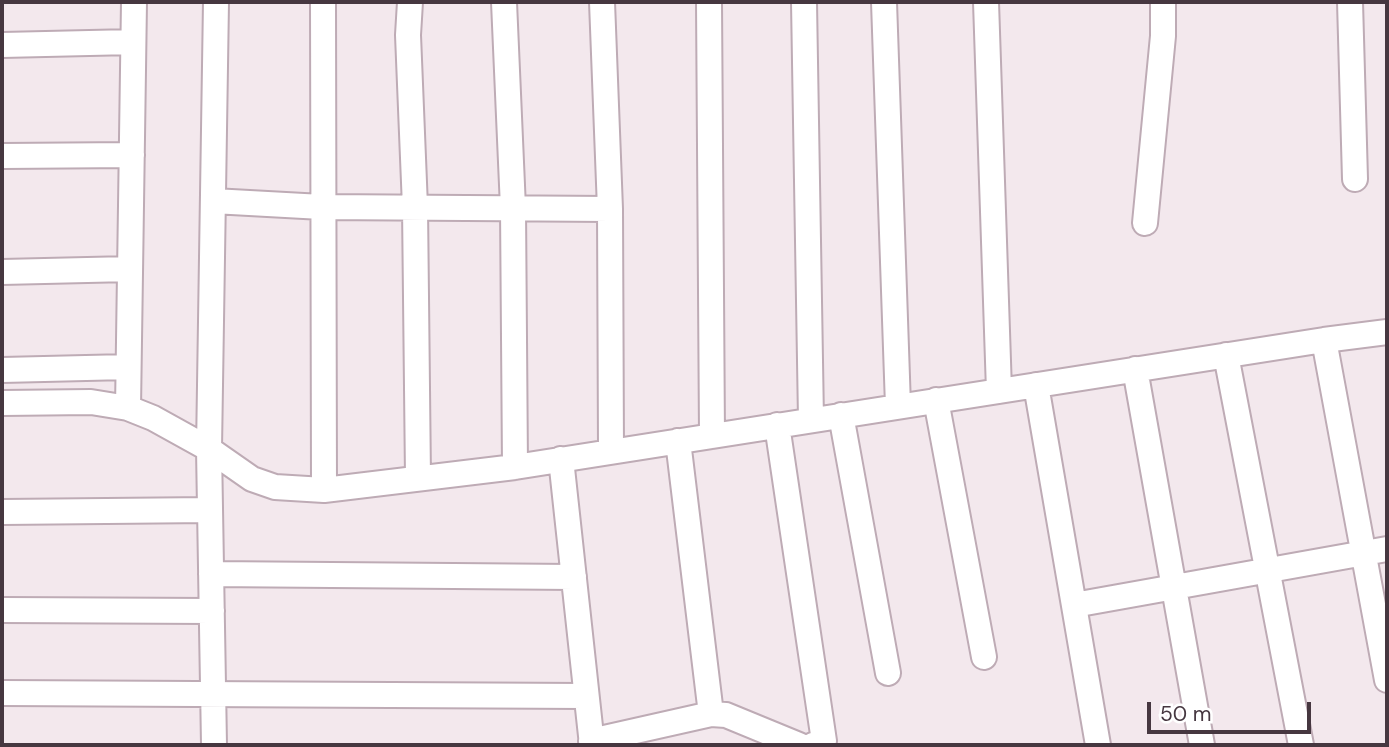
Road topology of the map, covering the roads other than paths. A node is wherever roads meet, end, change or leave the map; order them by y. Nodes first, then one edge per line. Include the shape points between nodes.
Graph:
1 (134, 2) edge
2 (216, 2) edge
3 (323, 2) edge
4 (410, 2) edge
5 (504, 2) edge
6 (601, 2) edge
7 (709, 2) edge
8 (804, 2) edge
9 (884, 2) edge
10 (986, 2) edge
11 (1163, 2) edge
12 (1350, 2) edge
13 (133, 42) junction
14 (2, 45) edge
15 (132, 155) junction
16 (2, 156) edge
17 (1354, 179) dead end
18 (213, 201) junction
19 (322, 207) junction
20 (415, 207) junction
21 (513, 208) junction
22 (610, 209) junction
23 (1145, 223) dead end
24 (130, 269) junction
25 (2, 272) edge
26 (1387, 332) edge
27 (1324, 340) junction
28 (1226, 355) junction
29 (128, 367) junction
30 (1135, 369) junction
31 (2, 370) edge
32 (1036, 385) junction
33 (999, 391) junction
34 (936, 400) junction
35 (2, 404) edge
36 (898, 406) junction
37 (128, 408) junction
38 (841, 415) junction
39 (811, 420) junction
40 (777, 425) junction
41 (712, 436) junction
42 (678, 441) junction
43 (209, 449) junction
44 (611, 451) junction
45 (561, 459) junction
46 (514, 467) junction
47 (418, 478) junction
48 (324, 490) junction
49 (210, 510) junction
50 (2, 512) edge
51 (1376, 551) edge
52 (1268, 570) junction
53 (211, 574) junction
54 (574, 577) junction
55 (1174, 587) junction
56 (1074, 605) junction
57 (2, 610) edge
58 (212, 611) junction
59 (985, 657) dead end
60 (888, 673) dead end
61 (1387, 680) edge
62 (2, 693) edge
63 (213, 694) junction
64 (586, 696) junction
65 (710, 714) junction
66 (591, 743) edge
67 (214, 745) edge
68 (799, 745) edge
69 (813, 745) edge
70 (1098, 745) edge
71 (1202, 745) edge
72 (1301, 745) edge

1 - 13 street
2 - 18 street
3 - 19 street
4 - 20 street
5 - 21 street
6 - 22 street
7 - 41 street
8 - 39 street
9 - 36 street
10 - 33 street
11 - 23 street
12 - 17 street
13 - 14 street
13 - 15 street
15 - 16 street
15 - 24 street
18 - 19 street
18 - 43 street
19 - 20 street
19 - 48 street
20 - 21 street
20 - 47 street
21 - 22 street
21 - 46 street
22 - 44 street
24 - 25 street
24 - 29 street
26 - 27 street
27 - 28 street
27 - 51 street
28 - 30 street
28 - 52 street
29 - 31 street
29 - 37 street
30 - 32 street
30 - 55 street
32 - 33 street
32 - 56 street
33 - 34 street
34 - 36 street
34 - 59 street
35 - 37 street via 91,402
36 - 38 street
37 - 43 street
38 - 39 street
38 - 60 street
39 - 40 street
40 - 41 street
40 - 69 street via 824,741
41 - 42 street
42 - 44 street
42 - 65 street
43 - 48 street via 252,480 275,487
43 - 49 street
44 - 45 street
45 - 46 street
45 - 54 street
46 - 47 street
47 - 48 street
49 - 50 street
49 - 53 street
51 - 52 street
51 - 61 street
52 - 55 street
52 - 72 street
53 - 54 street
53 - 58 street
54 - 64 street
55 - 56 street
55 - 71 street
56 - 70 street
57 - 58 street
58 - 63 street
62 - 63 street
63 - 64 street
63 - 67 street
64 - 66 street
65 - 66 street
65 - 68 street via 726,715

